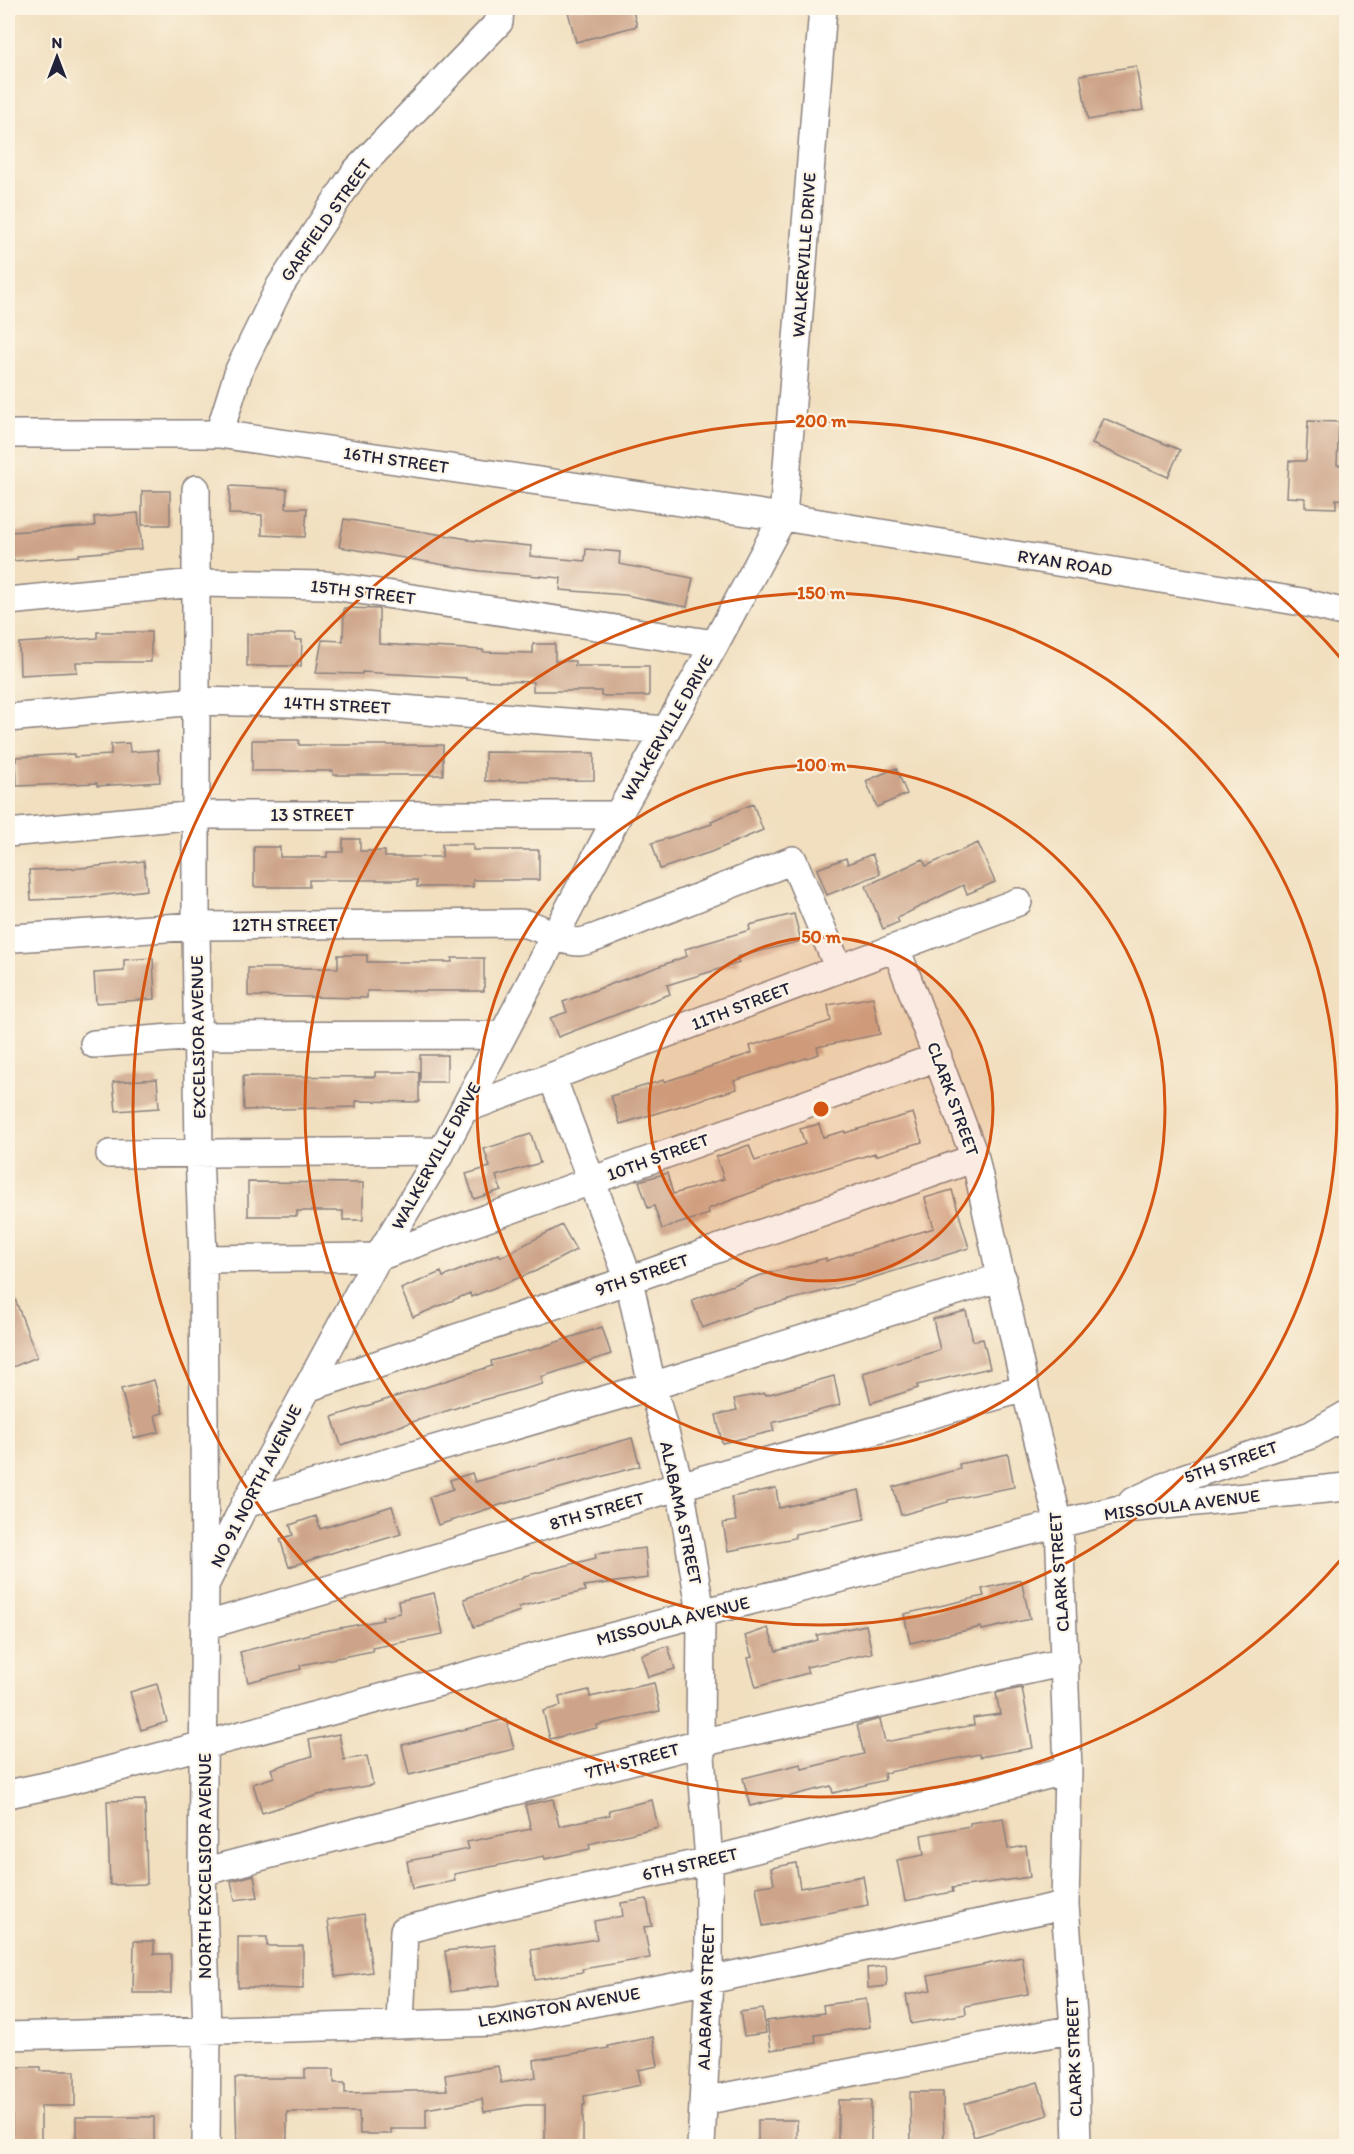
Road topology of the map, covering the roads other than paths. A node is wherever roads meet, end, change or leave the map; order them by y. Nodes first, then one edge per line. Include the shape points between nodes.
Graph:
1 (500, 8) edge
2 (823, 8) edge
3 (8, 434) edge
4 (219, 434) junction
5 (196, 489) dead end
6 (783, 517) junction
7 (195, 583) junction
8 (8, 601) edge
9 (1347, 613) edge
10 (715, 644) junction
11 (196, 701) junction
12 (8, 718) edge
13 (666, 730) junction
14 (196, 815) junction
15 (618, 815) junction
16 (8, 833) edge
17 (1018, 902) dead end
18 (196, 926) junction
19 (554, 934) junction
20 (14, 938) dead end
21 (896, 948) junction
22 (839, 969) junction
23 (501, 1035) junction
24 (197, 1036) junction
25 (94, 1044) dead end
26 (938, 1057) junction
27 (552, 1077) junction
28 (465, 1109) junction
29 (442, 1151) junction
30 (199, 1153) junction
31 (110, 1154) dead end
32 (975, 1158) junction
33 (591, 1181) junction
34 (378, 1257) junction
35 (203, 1259) junction
36 (1002, 1277) junction
37 (629, 1280) junction
38 (652, 1386) junction
39 (307, 1388) junction
40 (1025, 1388) junction
41 (1347, 1415) edge
42 (680, 1486) junction
43 (1347, 1487) edge
44 (245, 1504) junction
45 (1115, 1510) junction
46 (1059, 1524) junction
47 (205, 1585) junction
48 (701, 1613) junction
49 (204, 1626) junction
50 (1065, 1662) junction
51 (700, 1743) junction
52 (204, 1744) junction
53 (1068, 1770) junction
54 (8, 1794) edge
55 (709, 1861) junction
56 (202, 1872) junction
57 (1065, 1905) junction
58 (709, 1980) junction
59 (400, 2025) junction
60 (1074, 2029) junction
61 (207, 2030) junction
62 (8, 2036) edge
63 (703, 2101) junction
64 (206, 2146) edge
65 (701, 2146) edge
66 (1077, 2146) edge

1 - 4 street, GARFIELD STREET via 499,22 356,171 286,276 239,370
2 - 6 street, WALKERVILLE DRIVE
3 - 4 street, 16TH STREET
4 - 6 street, 16TH STREET
5 - 7 street, EXCELSIOR AVENUE
6 - 9 street, RYAN ROAD via 1302,602
6 - 10 street, WALKERVILLE DRIVE
7 - 8 street, 15TH STREET
7 - 10 street, 15TH STREET via 346,587
7 - 11 street, EXCELSIOR AVENUE
10 - 13 street, WALKERVILLE DRIVE
11 - 12 street, 14TH STREET
11 - 13 street, 14TH STREET via 339,704
11 - 14 street, EXCELSIOR AVENUE
13 - 15 street, WALKERVILLE DRIVE
14 - 15 street, 13 STREET
14 - 16 street, 13 STREET
14 - 18 street, EXCELSIOR AVENUE
15 - 19 street, WALKERVILLE DRIVE
17 - 21 street, 11TH STREET
18 - 19 street, 12TH STREET via 519,923
18 - 20 street, 12TH STREET
18 - 24 street, EXCELSIOR AVENUE
19 - 22 street via 586,940 793,860
19 - 23 street, WALKERVILLE DRIVE
21 - 22 street, 11TH STREET
21 - 26 street, CLARK STREET
22 - 27 street, 11TH STREET
23 - 24 street
23 - 28 street, WALKERVILLE DRIVE
24 - 25 street
24 - 30 street, EXCELSIOR AVENUE
26 - 32 street, CLARK STREET
26 - 33 street, 10TH STREET
27 - 28 street, 11TH STREET
27 - 33 street, ALABAMA STREET
28 - 29 street, WALKERVILLE DRIVE
29 - 30 street
29 - 34 street, WALKERVILLE DRIVE
30 - 31 street
30 - 35 street, EXCELSIOR AVENUE
32 - 36 street, CLARK STREET
32 - 37 street, 9TH STREET
33 - 34 street, 10TH STREET
33 - 37 street, ALABAMA STREET
34 - 35 street, 10TH STREET
34 - 39 street, WALKERVILLE DRIVE
35 - 47 street, EXCELSIOR AVENUE
36 - 38 street
36 - 40 street, CLARK STREET
37 - 38 street, ALABAMA STREET
37 - 39 street, 9TH STREET
38 - 42 street, ALABAMA STREET
38 - 44 street
39 - 44 street, NO 91 NORTH AVENUE
40 - 42 street, 8TH STREET
40 - 46 street, CLARK STREET
41 - 45 street, 5TH STREET via 1311,1435 1183,1478
42 - 48 street, ALABAMA STREET
42 - 49 street, 8TH STREET
43 - 45 street, MISSOULA AVENUE
44 - 47 street, NO 91 NORTH AVENUE
45 - 46 street, MISSOULA AVENUE
46 - 48 street, MISSOULA AVENUE
46 - 50 street, CLARK STREET
47 - 49 street, NORTH EXCELSIOR AVENUE
48 - 51 street, ALABAMA STREET
48 - 52 street, MISSOULA AVENUE
49 - 52 street, NORTH EXCELSIOR AVENUE
50 - 51 street, 7TH STREET
50 - 53 street, CLARK STREET
51 - 55 street, ALABAMA STREET
51 - 56 street, 7TH STREET
52 - 54 street, MISSOULA AVENUE
52 - 56 street, NORTH EXCELSIOR AVENUE
53 - 55 street, 6TH STREET
53 - 57 street, CLARK STREET
55 - 58 street, ALABAMA STREET
55 - 59 street, 6TH STREET via 404,1930
56 - 61 street, NORTH EXCELSIOR AVENUE
57 - 58 street, LEXINGTON AVENUE
57 - 60 street, CLARK STREET
58 - 59 street, LEXINGTON AVENUE via 496,2022
58 - 63 street, ALABAMA STREET
59 - 61 street, LEXINGTON AVENUE
60 - 63 street
60 - 66 street, CLARK STREET
61 - 62 street, LEXINGTON AVENUE
61 - 64 street, NORTH EXCELSIOR AVENUE
63 - 65 street, ALABAMA STREET

